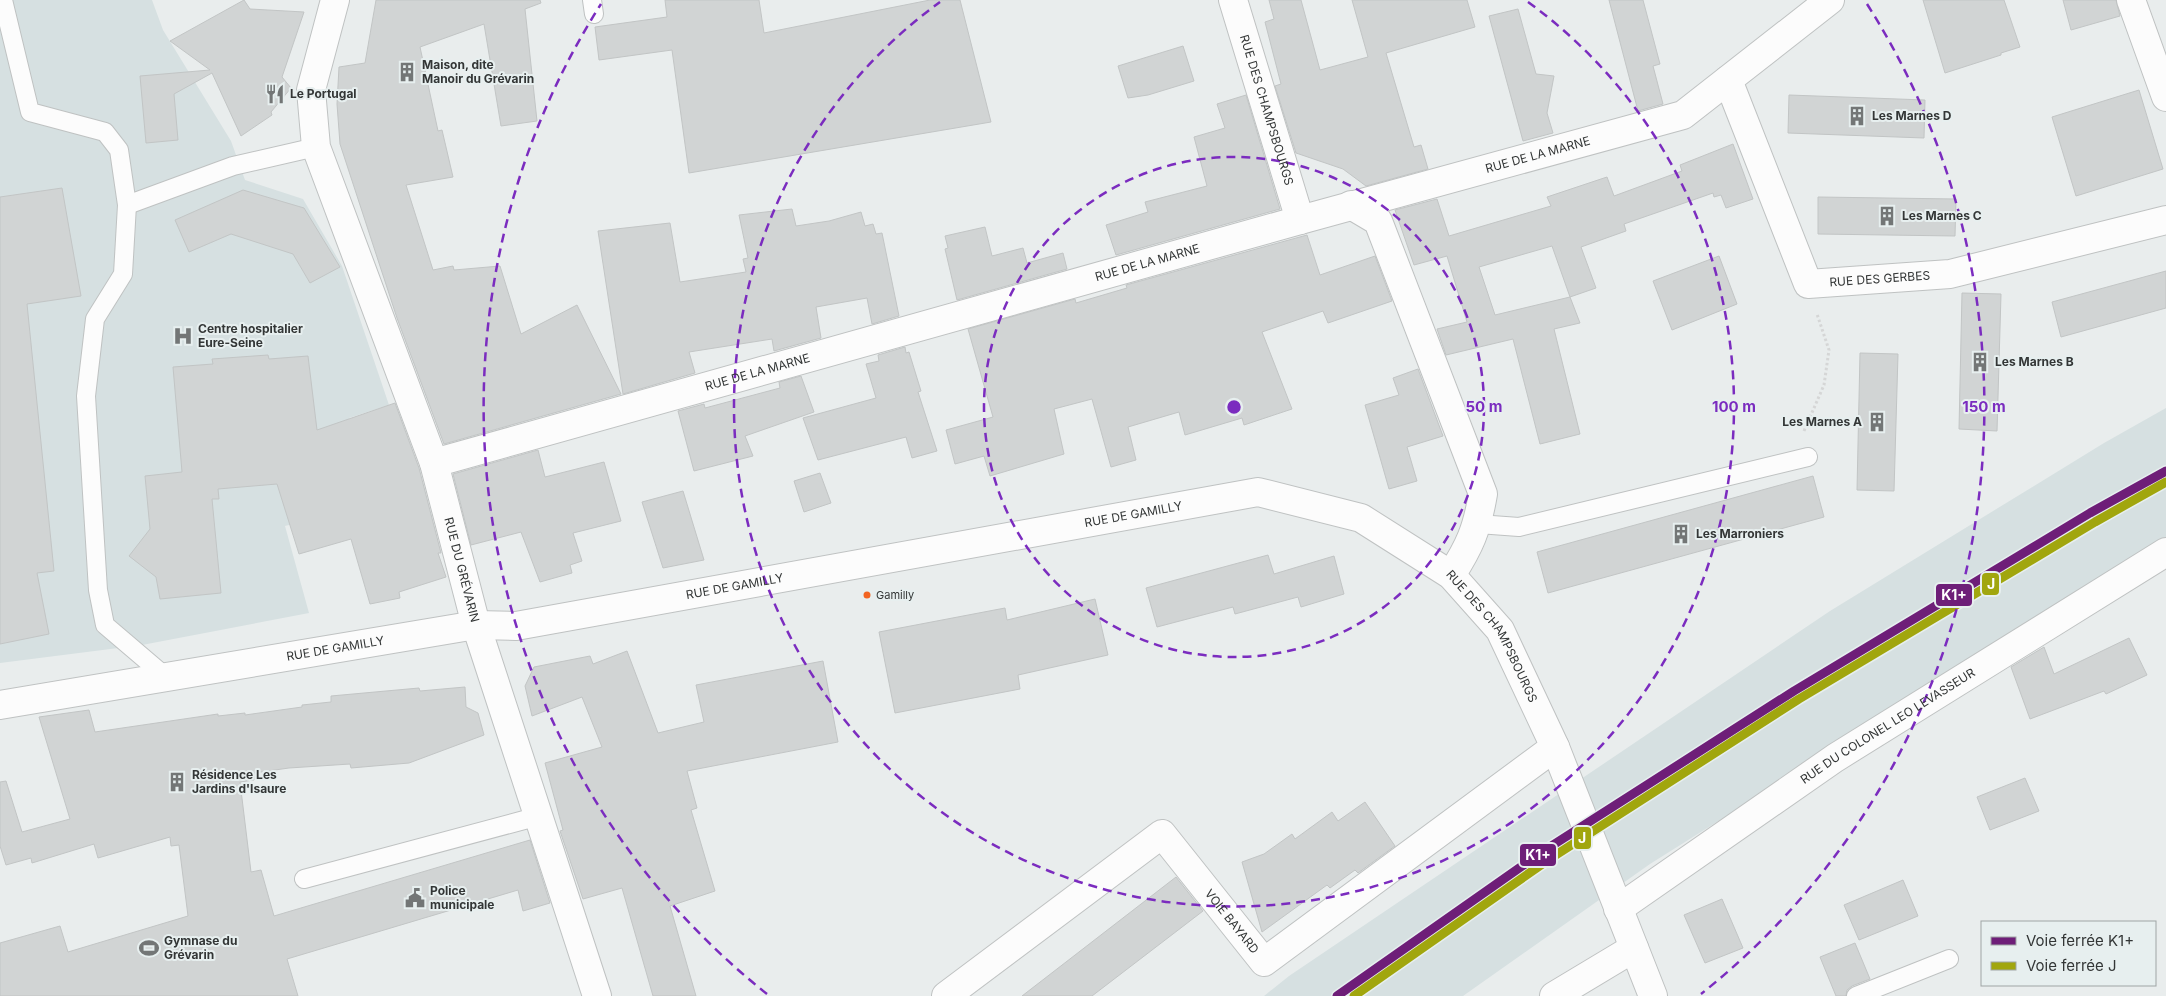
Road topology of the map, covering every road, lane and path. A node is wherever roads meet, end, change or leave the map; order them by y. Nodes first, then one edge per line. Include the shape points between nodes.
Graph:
1 (3, 0) edge
2 (335, 0) edge
3 (1233, 0) edge
4 (1830, 0) edge
5 (2132, 0) edge
6 (1728, 80) junction
7 (2166, 97) edge
8 (316, 147) junction
9 (127, 206) junction
10 (1351, 206) junction
11 (1300, 220) junction
12 (2166, 220) edge
13 (1808, 284) junction
14 (1808, 457) joint
15 (434, 463) junction
16 (1478, 524) junction
17 (2166, 552) edge
18 (1451, 575) junction
19 (476, 625) junction
20 (166, 677) junction
21 (0, 705) edge
22 (1556, 747) junction
23 (539, 816) junction
24 (304, 880) dead end
25 (1614, 900) junction
26 (1634, 948) junction
27 (1949, 959) dead end
28 (597, 996) edge
29 (946, 996) edge
30 (1554, 996) edge
31 (1653, 996) edge
32 (1856, 996) edge

1 - 9 lane via 30,112 105,132 118,150
2 - 8 street, RUE DU GRÉVARIN via 312,90
3 - 11 street, RUE DES CHAMPSBOURGS
4 - 6 street, RUE DE LA MARNE
5 - 7 street
6 - 10 street, RUE DE LA MARNE via 1683,115
6 - 13 street
8 - 9 lane via 233,166
8 - 15 street, RUE DU GRÉVARIN
9 - 20 lane via 123,274 95,319 86,396 98,590 105,625
10 - 11 street, RUE DE LA MARNE
10 - 16 street, RUE DES CHAMPSBOURGS via 1378,221 1483,494
11 - 15 street, RUE DE LA MARNE
12 - 13 street, RUE DES GERBES via 1950,274
13 - 14 path via 1829,350 1824,385 1803,432
14 - 16 lane via 1519,527
15 - 19 street, RUE DU GRÉVARIN
16 - 18 street, RUE DES CHAMPSBOURGS
17 - 25 street, RUE DU COLONEL LEO LEVASSEUR
18 - 19 street, RUE DE GAMILLY via 1361,518 1258,492 516,626
18 - 22 street, RUE DES CHAMPSBOURGS via 1500,630
19 - 20 street, RUE DE GAMILLY
19 - 23 street, RUE DU GRÉVARIN
20 - 21 street, RUE DE GAMILLY
22 - 25 street, RUE DES CHAMPSBOURGS
22 - 29 street, VOIE BAYARD via 1264,962 1162,834
23 - 24 lane
23 - 28 street, RUE DU GRÉVARIN
25 - 26 street, RUE DES CHAMPSBOURGS
26 - 30 street
26 - 31 street, RUE DES CHAMPSBOURGS
27 - 32 lane

